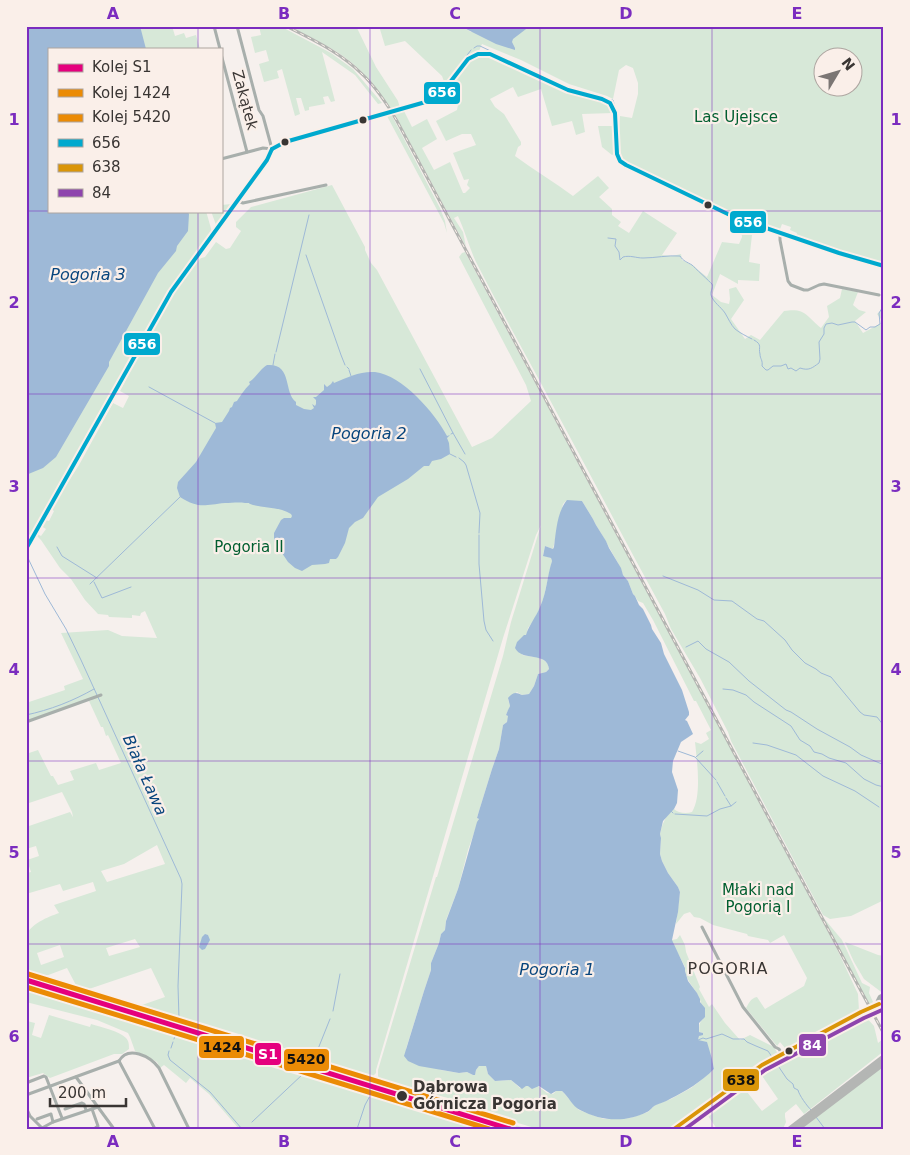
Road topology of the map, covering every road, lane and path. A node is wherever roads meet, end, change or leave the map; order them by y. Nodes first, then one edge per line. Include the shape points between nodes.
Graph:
1 (214, 26) edge
2 (237, 26) edge
3 (220, 48) edge
4 (222, 58) edge
5 (272, 149) junction
6 (247, 152) junction
7 (222, 159) edge
8 (326, 185) dead end
9 (237, 201) junction
10 (780, 233) junction
11 (884, 266) edge
12 (879, 295) dead end
13 (26, 549) edge
14 (101, 695) dead end
15 (26, 722) edge
16 (702, 927) dead end
17 (26, 973) edge
18 (884, 995) edge
19 (123, 1003) dead end
20 (882, 1007) edge
21 (782, 1054) junction
22 (884, 1057) edge
23 (118, 1061) junction
24 (884, 1063) edge
25 (76, 1077) junction
26 (26, 1083) edge
27 (50, 1086) junction
28 (26, 1095) edge
29 (98, 1106) junction
30 (26, 1107) edge
31 (65, 1109) dead end
32 (92, 1109) junction
33 (86, 1110) junction
34 (816, 1111) junction
35 (810, 1116) junction
36 (62, 1118) junction
37 (38, 1119) dead end
38 (54, 1122) junction
39 (42, 1128) edge
40 (94, 1129) edge
41 (114, 1129) edge
42 (155, 1129) edge
43 (188, 1129) edge
44 (674, 1129) edge
45 (790, 1129) edge
46 (797, 1129) edge

1 - 3 street
2 - 5 street
4 - 6 street, Zakątek
5 - 6 street
5 - 9 street
5 - 10 street via 285,142 429,101 441,94 470,57 486,53 568,90 611,105 615,113 617,156 627,166 734,217
6 - 7 street
8 - 9 street via 244,203
9 - 13 street via 171,292
10 - 11 street
10 - 12 street via 791,285 806,290 824,284
14 - 15 street
16 - 21 street via 744,1009
17 - 19 street via 66,989
18 - 20 main road via 878,999
20 - 21 street via 865,1010
21 - 44 street via 753,1071
22 - 34 highway
23 - 25 street
23 - 42 street
23 - 43 street via 130,1052 154,1062
24 - 34 highway
25 - 27 street
25 - 29 street
26 - 27 street via 46,1076
27 - 28 street
27 - 36 street
29 - 32 street
29 - 41 street
30 - 39 street
31 - 33 street via 82,1103
32 - 33 street
32 - 40 street via 98,1126
33 - 36 street
34 - 35 highway
35 - 45 highway
35 - 46 highway
36 - 38 street
37 - 38 street via 50,1114
38 - 39 street

